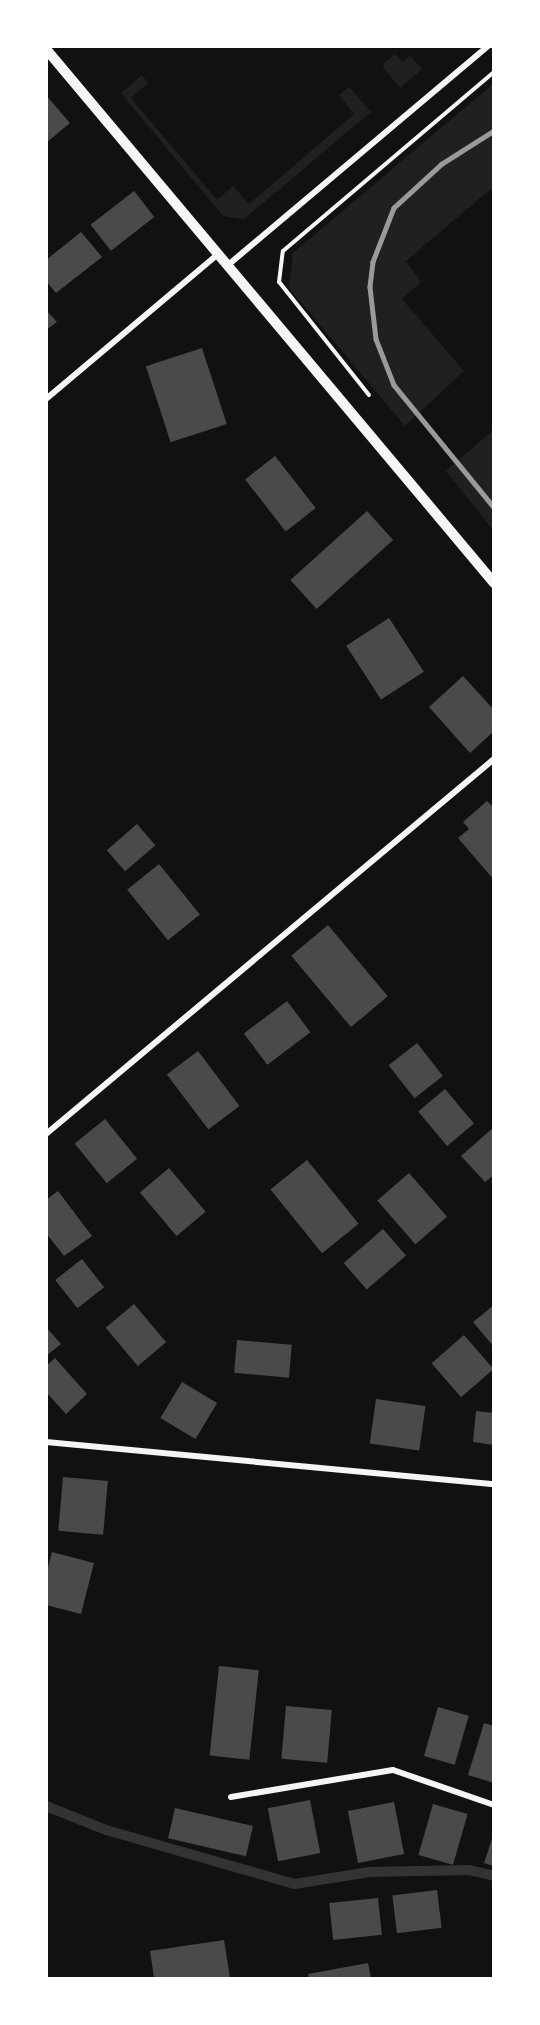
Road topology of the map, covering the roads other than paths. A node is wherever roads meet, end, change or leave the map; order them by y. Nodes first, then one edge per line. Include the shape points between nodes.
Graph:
1 (489, 46) edge
2 (46, 49) edge
3 (218, 254) junction
4 (228, 265) junction
5 (46, 399) edge
6 (494, 583) edge
7 (494, 759) edge
8 (46, 1134) edge
9 (46, 1442) edge
10 (494, 1484) edge
11 (231, 1797) dead end
12 (494, 1805) edge

1 - 4 street
2 - 3 street
3 - 4 street
3 - 5 street
4 - 6 street
7 - 8 street
9 - 10 street
11 - 12 street via 393,1770

